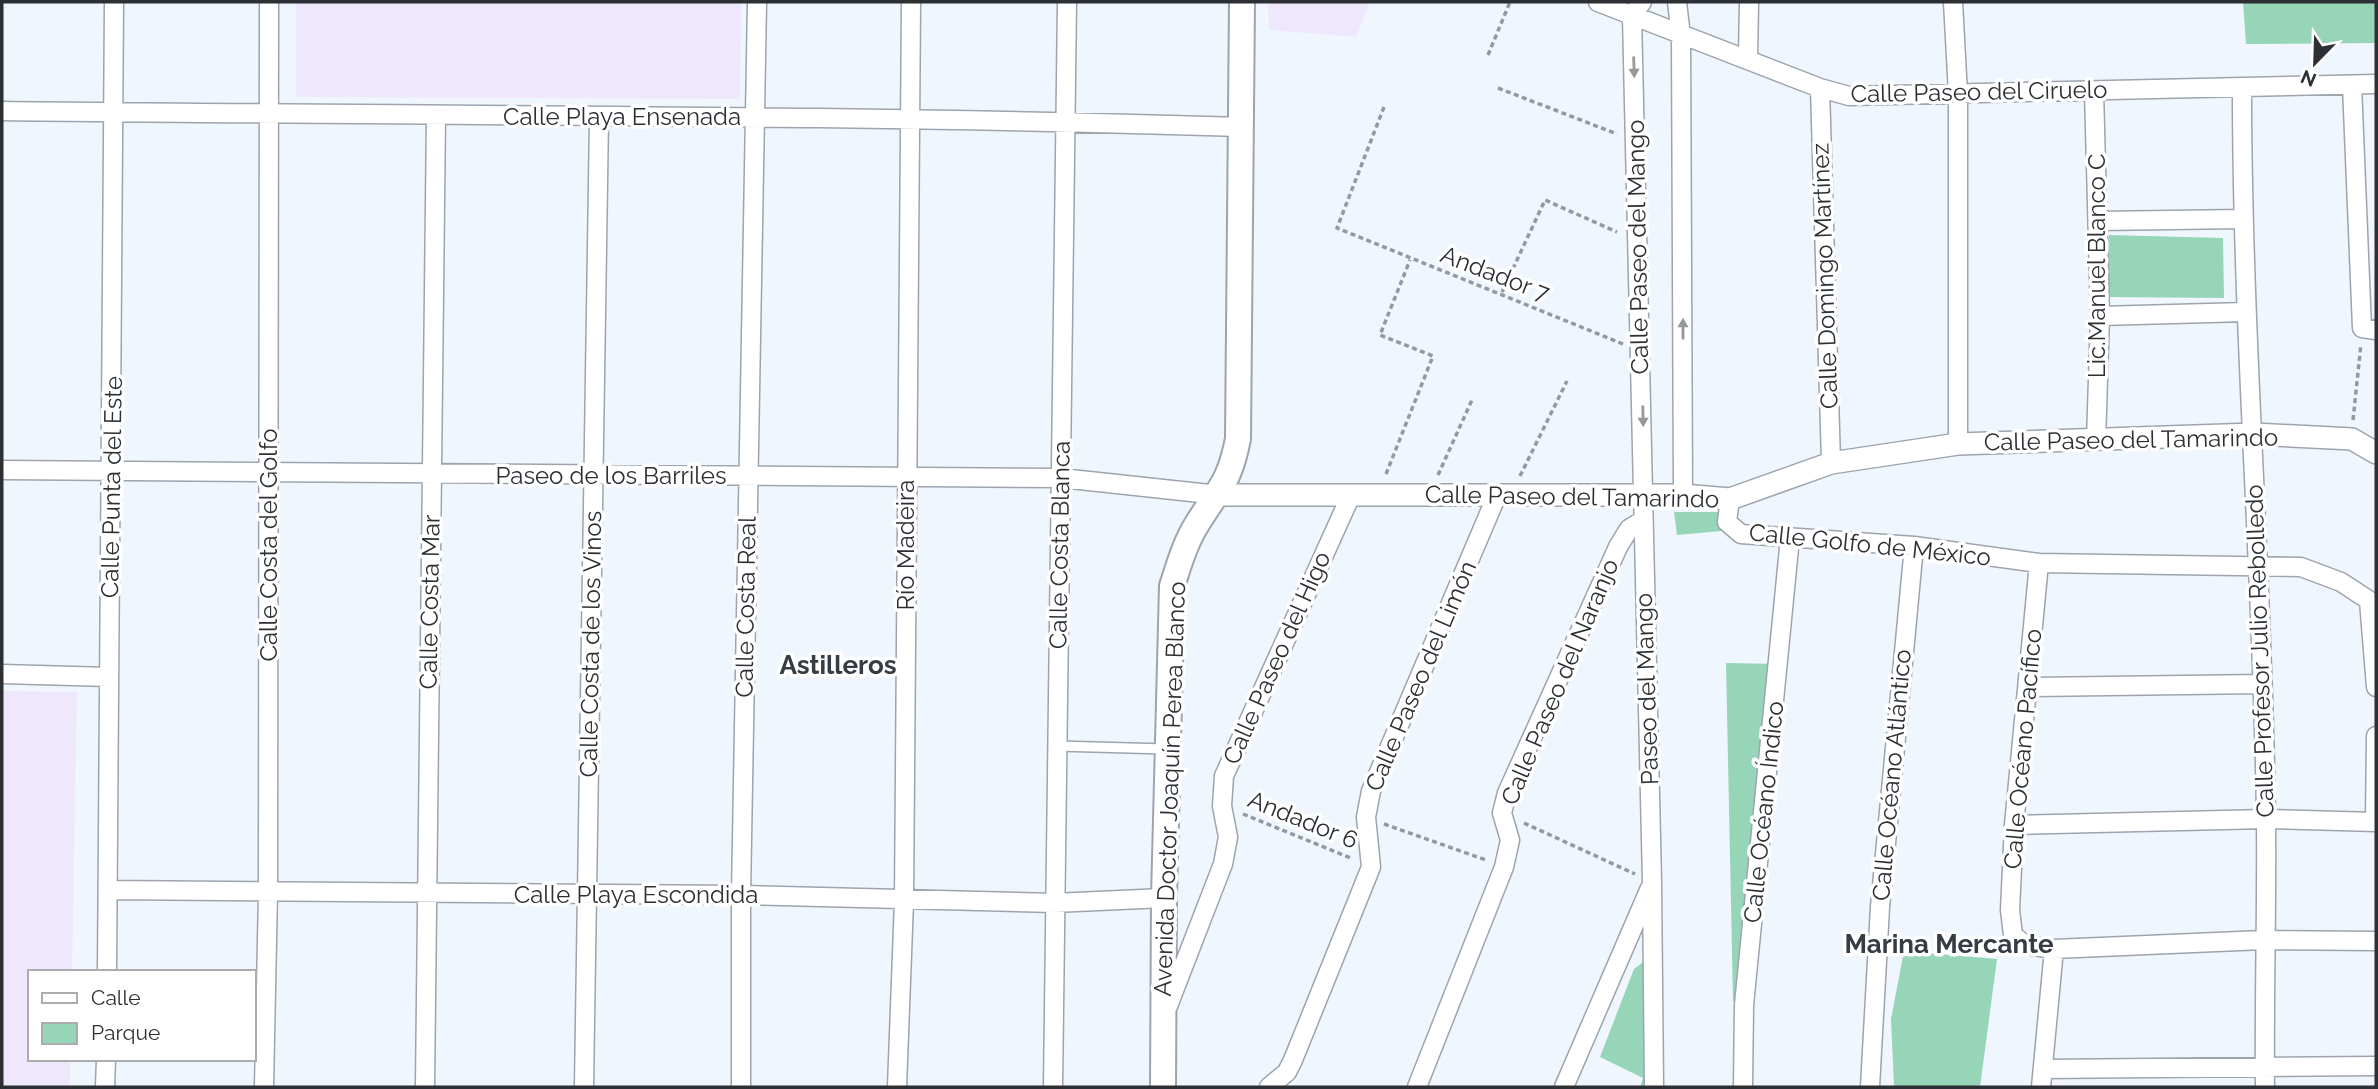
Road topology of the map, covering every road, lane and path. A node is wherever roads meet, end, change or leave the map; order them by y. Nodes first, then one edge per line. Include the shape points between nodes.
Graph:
1 (114, 2) edge
2 (268, 2) edge
3 (757, 2) edge
4 (911, 2) edge
5 (1067, 2) edge
6 (1242, 2) edge
7 (1510, 2) edge
8 (1598, 2) edge
9 (1677, 2) edge
10 (1749, 2) edge
11 (1953, 2) edge
12 (1637, 9) edge
13 (1681, 36) junction
14 (1488, 55) dead end
15 (1748, 58) junction
16 (2376, 84) edge
17 (2353, 85) junction
18 (1499, 88) dead end
19 (1820, 88) junction
20 (2242, 89) junction
21 (2094, 91) junction
22 (1958, 94) junction
23 (1384, 107) dead end
24 (2, 111) edge
25 (116, 112) junction
26 (270, 113) junction
27 (755, 116) junction
28 (436, 117) junction
29 (599, 118) junction
30 (909, 120) junction
31 (1065, 122) junction
32 (1242, 127) junction
33 (1636, 141) junction
34 (2367, 211) edge
35 (2242, 219) junction
36 (2098, 221) junction
37 (1639, 241) junction
38 (1410, 260) junction
39 (1502, 293) junction
40 (2246, 312) junction
41 (2099, 316) junction
42 (2369, 329) edge
43 (1641, 351) junction
44 (1567, 381) dead end
45 (1472, 400) dead end
46 (2253, 434) junction
47 (2352, 439) junction
48 (2096, 441) junction
49 (1958, 444) junction
50 (2376, 453) edge
51 (1830, 463) junction
52 (2, 470) edge
53 (112, 471) junction
54 (269, 472) junction
55 (432, 475) junction
56 (594, 476) junction
57 (906, 476) junction
58 (749, 477) junction
59 (1061, 478) junction
60 (1219, 495) junction
61 (1351, 495) junction
62 (1377, 495) junction
63 (1429, 495) junction
64 (1504, 495) junction
65 (1644, 495) junction
66 (1683, 495) junction
67 (1730, 499) junction
68 (1642, 521) junction
69 (1790, 538) junction
70 (1914, 546) junction
71 (2039, 563) junction
72 (2256, 564) junction
73 (2373, 603) edge
74 (2, 674) edge
75 (109, 677) junction
76 (2261, 684) junction
77 (2029, 687) junction
78 (2376, 687) edge
79 (2376, 736) edge
80 (1057, 746) junction
81 (1167, 749) junction
82 (1222, 806) junction
83 (1502, 813) junction
84 (1366, 817) junction
85 (2266, 819) junction
86 (2376, 822) edge
87 (2014, 825) junction
88 (1371, 867) junction
89 (1504, 867) junction
90 (1652, 882) junction
91 (109, 890) junction
92 (268, 892) junction
93 (427, 893) junction
94 (741, 895) junction
95 (587, 896) junction
96 (1164, 898) junction
97 (904, 901) junction
98 (1054, 903) junction
99 (2263, 940) junction
100 (2376, 941) edge
101 (2054, 949) junction
102 (107, 970) edge
103 (1162, 1022) junction
104 (106, 1061) edge
105 (2264, 1066) junction
106 (2376, 1066) edge
107 (2042, 1078) edge
108 (106, 1087) edge
109 (264, 1087) edge
110 (425, 1087) edge
111 (584, 1087) edge
112 (741, 1087) edge
113 (897, 1087) edge
114 (1053, 1087) edge
115 (1163, 1087) edge
116 (1269, 1087) edge
117 (1417, 1087) edge
118 (1564, 1087) edge
119 (1654, 1087) edge
120 (1743, 1087) edge
121 (1870, 1087) edge
122 (2264, 1087) edge

1 - 25 street, Calle Punta del Este
2 - 26 street, Calle Costa del Golfo
3 - 27 street, Calle Costa Real
4 - 30 street, Río Madeira
5 - 31 street, Calle Costa Blanca
6 - 32 main road, Avenida Doctor Joaquín Perea Blanco
7 - 14 path
8 - 12 street, Calle Paseo del Ciruelo
9 - 13 street, Calle Paseo del Mango
10 - 15 street
11 - 22 street
12 - 13 street, Calle Paseo del Ciruelo
12 -> 33 street, Calle Paseo del Mango
13 - 15 street, Calle Paseo del Ciruelo
66 -> 13 street, Calle Paseo del Mango
15 - 19 street, Calle Paseo del Ciruelo
16 - 17 street, Calle Paseo del Ciruelo
17 - 20 street, Calle Paseo del Ciruelo
17 - 34 street
18 - 33 path
19 - 22 street, Calle Paseo del Ciruelo via 1849,96
19 - 51 street, Calle Domingo Martínez
20 - 21 street, Calle Paseo del Ciruelo
20 - 35 street, Calle Profesor Julio Rebolledo
21 - 22 street, Calle Paseo del Ciruelo
21 - 36 street, Lic.Manuel Blanco C
22 - 49 street
23 - 38 path, Andador 7 via 1336,228
24 - 25 street, Calle Playa Ensenada
25 - 26 street, Calle Playa Ensenada
25 - 53 street, Calle Punta del Este
26 - 28 street, Calle Playa Ensenada
26 - 54 street, Calle Costa del Golfo
27 - 29 street, Calle Playa Ensenada
27 - 30 street, Calle Playa Ensenada
27 - 58 street, Calle Costa Real
28 - 29 street, Calle Playa Ensenada
28 - 55 street, Calle Costa Mar
29 - 56 street, Calle Costa de los Vinos
30 - 31 street, Calle Playa Ensenada
30 - 57 street, Río Madeira
31 - 32 street, Calle Playa Ensenada
31 - 59 street, Calle Costa Blanca
32 - 60 main road, Avenida Doctor Joaquín Perea Blanco via 1238,439 1232,468
33 - 37 street, Calle Paseo del Mango
34 - 42 street
35 - 36 street
35 - 40 street, Calle Profesor Julio Rebolledo
36 - 41 street, Lic.Manuel Blanco C
37 - 39 path via 1545,200
37 - 43 street, Calle Paseo del Mango
38 - 39 path, Andador 7
38 - 62 path via 1380,335 1433,356
39 - 43 path, Andador 7
40 - 41 street
40 - 46 street, Calle Profesor Julio Rebolledo
41 - 48 street, Lic.Manuel Blanco C
42 - 47 path
43 -> 65 street, Calle Paseo del Mango
44 - 64 path
45 - 63 path
46 - 47 street, Calle Paseo del Tamarindo
46 - 48 street, Calle Paseo del Tamarindo
46 - 72 street, Calle Profesor Julio Rebolledo
47 - 50 street, Calle Paseo del Tamarindo
48 - 49 street, Calle Paseo del Tamarindo
49 - 51 street, Calle Paseo del Tamarindo
51 - 67 street, Calle Paseo del Tamarindo
52 - 53 street, Paseo de los Barriles
53 - 54 street, Paseo de los Barriles
53 - 75 street, Calle Punta del Este
54 - 55 street, Paseo de los Barriles
54 - 92 street, Calle Costa del Golfo
55 - 56 street, Paseo de los Barriles
55 - 93 street, Calle Costa Mar
56 - 58 street, Paseo de los Barriles
56 - 95 street, Calle Costa de los Vinos
57 - 58 street, Paseo de los Barriles
57 - 59 street, Paseo de los Barriles
57 - 97 street, Río Madeira
58 - 94 street, Calle Costa Real
59 - 60 street, Paseo de los Barriles
59 - 80 street, Calle Costa Blanca
60 - 61 street, Calle Paseo del Tamarindo
60 - 81 main road, Avenida Doctor Joaquín Perea Blanco via 1197,523 1172,586
61 - 62 street, Calle Paseo del Tamarindo
61 - 82 street, Calle Paseo del Higo via 1224,776
62 - 63 street, Calle Paseo del Tamarindo
63 - 64 street, Calle Paseo del Tamarindo
64 - 65 street, Calle Paseo del Tamarindo
64 - 84 street, Calle Paseo del Limón via 1371,791
65 - 66 street, Calle Paseo del Tamarindo
65 - 68 street, Paseo del Mango
66 - 67 street, Calle Paseo del Tamarindo
67 - 69 street, Calle Golfo de México via 1727,522 1734,530
68 - 83 street, Calle Paseo del Naranjo via 1629,529 1618,547
68 - 90 street, Paseo del Mango
69 - 70 street, Calle Golfo de México
69 - 120 street, Calle Océano Índico via 1744,1006
70 - 71 street, Calle Golfo de México
70 - 121 street, Calle Océano Atlántico via 1880,906
71 - 72 street, Calle Golfo de México
71 - 77 street, Calle Océano Pacífico
72 - 73 street, Calle Golfo de México via 2301,567 2342,582
72 - 76 street, Calle Profesor Julio Rebolledo
73 - 78 street
74 - 75 street
75 - 91 street, Calle Punta del Este
76 - 77 street
76 - 85 street, Calle Profesor Julio Rebolledo
77 - 87 street, Calle Océano Pacífico
79 - 86 street
80 - 81 lane
80 - 98 street, Calle Costa Blanca
81 - 96 main road, Avenida Doctor Joaquín Perea Blanco
82 - 88 path, Andador 6
82 - 103 street, Calle Paseo del Higo via 1228,837 1223,864
83 - 89 street, Calle Paseo del Naranjo via 1510,841
83 - 90 path
84 - 88 street, Calle Paseo del Limón
84 - 89 path
85 - 86 street
85 - 87 street
85 - 99 street, Calle Profesor Julio Rebolledo
87 - 101 street, Calle Océano Pacífico via 2013,935 2025,945
88 - 116 street, Calle Paseo del Limón via 1293,1060
89 - 117 street, Calle Paseo del Naranjo
90 - 118 street
90 - 119 street, Paseo del Mango
91 - 92 street, Calle Playa Escondida
91 - 102 street, Calle Punta del Este
92 - 93 street, Calle Playa Escondida
92 - 109 street, Calle Costa del Golfo
93 - 95 street, Calle Playa Escondida
93 - 110 street, Calle Costa Mar
94 - 95 street, Calle Playa Escondida
94 - 97 street, Calle Playa Escondida
94 - 112 street, Calle Costa Real
95 - 111 street, Calle Costa de los Vinos
96 - 98 street, Calle Playa Escondida
96 - 103 main road, Avenida Doctor Joaquín Perea Blanco
97 - 98 street, Calle Playa Escondida
97 - 113 street, Río Madeira
98 - 114 street, Calle Costa Blanca
99 - 100 street
99 - 101 street
99 - 105 street, Calle Profesor Julio Rebolledo
101 - 107 street
103 - 115 main road, Avenida Doctor Joaquín Perea Blanco
104 - 108 street
105 - 106 street
105 - 107 street
105 - 122 street, Calle Profesor Julio Rebolledo

